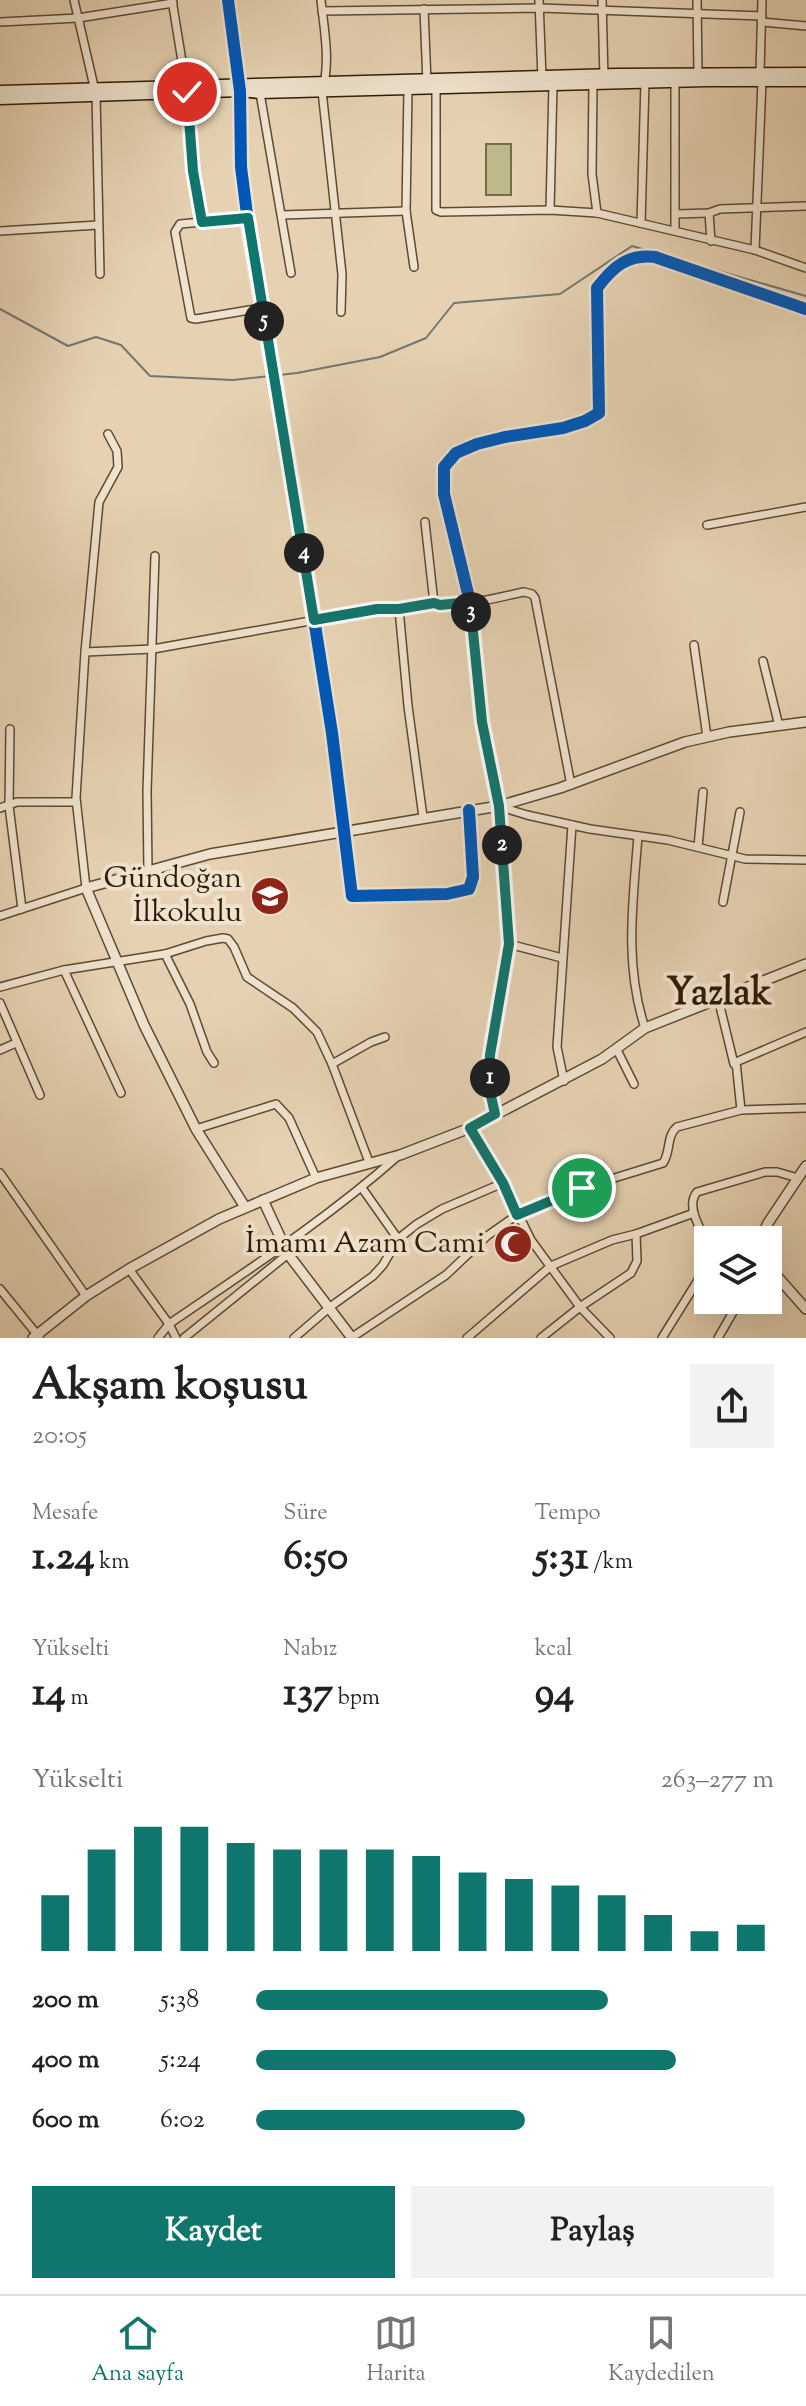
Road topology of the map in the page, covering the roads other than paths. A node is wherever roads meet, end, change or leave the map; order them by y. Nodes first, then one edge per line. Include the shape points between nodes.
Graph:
1 (74, 0) edge
2 (228, 0) edge
3 (321, 0) edge
4 (435, 0) edge
5 (602, 0) edge
6 (697, 0) edge
7 (762, 0) edge
8 (172, 1) edge
9 (540, 4) edge
10 (424, 9) junction
11 (434, 9) junction
12 (322, 11) junction
13 (602, 12) junction
14 (697, 12) junction
15 (78, 18) junction
16 (762, 19) junction
17 (0, 22) edge
18 (806, 26) edge
19 (698, 73) junction
20 (806, 73) edge
21 (761, 77) junction
22 (601, 80) junction
23 (675, 81) junction
24 (806, 81) edge
25 (545, 82) junction
26 (645, 82) junction
27 (430, 85) junction
28 (324, 86) junction
29 (239, 87) junction
30 (186, 88) junction
31 (408, 89) junction
32 (0, 91) edge
33 (95, 91) junction
34 (260, 93) junction
35 (0, 99) edge
36 (806, 206) edge
37 (758, 207) junction
38 (550, 210) junction
39 (406, 211) junction
40 (597, 213) junction
41 (709, 213) junction
42 (336, 214) junction
43 (676, 214) junction
44 (282, 215) junction
45 (248, 218) junction
46 (202, 222) junction
47 (641, 223) junction
48 (98, 225) junction
49 (675, 230) junction
50 (0, 231) edge
51 (711, 241) junction
52 (755, 250) junction
53 (414, 267) dead end
54 (806, 268) edge
55 (291, 273) dead end
56 (100, 274) dead end
57 (261, 308) junction
58 (806, 309) edge
59 (341, 312) dead end
60 (108, 434) dead end
61 (806, 507) edge
62 (425, 522) dead end
63 (707, 525) dead end
64 (155, 556) dead end
65 (470, 602) junction
66 (434, 603) junction
67 (399, 609) junction
68 (314, 620) junction
69 (694, 645) dead end
70 (153, 649) junction
71 (85, 652) junction
72 (763, 661) dead end
73 (806, 722) edge
74 (779, 726) junction
75 (10, 729) dead end
76 (707, 737) junction
77 (571, 785) junction
78 (703, 792) dead end
79 (76, 802) junction
80 (499, 806) junction
81 (4, 807) edge
82 (469, 810) junction
83 (740, 812) dead end
84 (423, 817) junction
85 (572, 825) junction
86 (343, 831) junction
87 (638, 836) junction
88 (698, 847) junction
89 (732, 856) junction
90 (806, 860) edge
91 (148, 872) junction
92 (86, 888) junction
93 (723, 902) dead end
94 (22, 909) junction
95 (0, 916) edge
96 (509, 944) junction
97 (165, 954) junction
98 (562, 958) junction
99 (117, 961) junction
100 (806, 964) edge
101 (64, 970) junction
102 (0, 987) edge
103 (718, 998) junction
104 (0, 1003) edge
105 (645, 1028) junction
106 (806, 1032) edge
107 (385, 1037) dead end
108 (16, 1043) junction
109 (0, 1050) edge
110 (617, 1050) junction
111 (736, 1062) junction
112 (214, 1063) dead end
113 (332, 1064) junction
114 (564, 1081) junction
115 (634, 1084) dead end
116 (121, 1093) dead end
117 (40, 1095) dead end
118 (806, 1108) edge
119 (741, 1110) junction
120 (495, 1114) junction
121 (470, 1128) junction
122 (196, 1129) junction
123 (400, 1155) junction
124 (369, 1162) junction
125 (806, 1166) edge
126 (0, 1173) edge
127 (316, 1178) junction
128 (798, 1178) junction
129 (503, 1183) junction
130 (362, 1188) junction
131 (263, 1200) junction
132 (245, 1207) junction
133 (694, 1213) junction
134 (517, 1215) junction
135 (700, 1226) edge
136 (767, 1226) edge
137 (636, 1234) junction
138 (398, 1239) junction
139 (286, 1250) junction
140 (551, 1266) junction
141 (129, 1269) junction
142 (782, 1282) edge
143 (694, 1287) edge
144 (0, 1289) edge
145 (86, 1296) junction
146 (3, 1299) edge
147 (330, 1307) junction
148 (580, 1307) junction
149 (806, 1309) edge
150 (733, 1314) edge
151 (169, 1324) junction
152 (37, 1337) edge
153 (722, 1337) edge
154 (158, 1338) edge
155 (176, 1338) edge
156 (184, 1338) edge
157 (294, 1338) edge
158 (352, 1338) edge
159 (467, 1338) edge
160 (541, 1338) edge
161 (610, 1338) edge
162 (662, 1338) edge

1 - 15 street
2 - 29 street
3 - 12 street
4 - 11 street
5 - 13 street
6 - 14 street
7 - 16 street
8 - 15 street
8 - 30 street
9 - 11 street
9 - 13 street
9 - 25 street
10 - 11 street
10 - 12 street
10 - 27 street
12 - 28 street
13 - 14 street
13 - 22 street
14 - 16 street
14 - 19 street
15 - 17 street
15 - 33 street
16 - 18 street
16 - 21 street
19 - 21 main road
19 - 22 main road
20 - 21 main road
21 - 23 main road
21 - 24 main road
21 - 37 street
22 - 25 main road
22 - 26 main road
22 - 40 street via 592,174
23 - 26 main road
23 - 43 street
25 - 27 main road
25 - 38 street
26 - 47 street
27 - 28 main road
27 - 31 main road
27 - 38 street via 436,210
28 - 29 main road
28 - 31 main road
28 - 34 main road
28 - 42 street
29 - 30 main road
29 - 34 main road
29 - 45 street
30 - 33 main road
30 - 46 street
31 - 39 street
32 - 33 main road
33 - 35 main road
33 - 48 street
34 - 44 street
36 - 37 street
37 - 41 street
37 - 52 street
38 - 40 street
39 - 42 street
39 - 53 street
40 - 47 street
41 - 43 street
41 - 51 street
42 - 44 street
42 - 59 street
43 - 49 street
44 - 55 street
45 - 46 street
45 - 57 street
46 - 57 street via 180,224 175,232 191,318
47 - 49 street
48 - 50 street
48 - 56 street
49 - 51 street
51 - 52 street
52 - 54 street
57 - 68 street
58 - 65 street via 655,257 627,259 607,274 597,288 599,413 563,428 477,444 456,453 444,467 444,494
60 - 71 street via 118,467 99,502
61 - 63 street
62 - 66 street
64 - 70 street
65 - 66 street
65 - 77 street via 524,592 535,598
65 - 80 street via 482,722
66 - 67 street
67 - 68 street
67 - 84 street
68 - 70 street
68 - 86 street
69 - 76 street
70 - 71 street
70 - 91 street
71 - 79 street
72 - 74 street
73 - 74 street
74 - 76 street
75 - 81 street
76 - 77 street
77 - 80 street
78 - 88 street
79 - 81 street via 17,802
79 - 92 street
80 - 82 street
80 - 85 street
80 - 96 street
81 - 94 street
82 - 84 street
82 - 86 street via 473,877 469,889 447,894 352,896
83 - 89 street
84 - 86 street
85 - 87 street
85 - 98 street
86 - 91 street via 210,854
87 - 88 street
87 - 105 street via 630,944 636,1001
88 - 89 street
89 - 90 street
89 - 93 street
91 - 92 street
92 - 94 street
92 - 99 street
94 - 95 street
96 - 98 street
96 - 120 street via 490,1055
97 - 99 street
97 - 112 street
97 - 113 street via 228,939 247,977 310,1023
98 - 114 street via 557,1047
99 - 101 street
99 - 122 street
100 - 103 street
101 - 102 street
101 - 116 street
103 - 105 street
103 - 111 street
104 - 108 street
105 - 110 street
106 - 111 street
107 - 113 street
108 - 109 street
108 - 117 street
110 - 114 street
110 - 115 street
111 - 119 street
113 - 124 street
114 - 120 street
118 - 119 street
119 - 134 street via 677,1127 667,1158 658,1166 582,1188
120 - 121 street
121 - 123 street
121 - 129 street
122 - 127 street via 276,1104 289,1118
122 - 132 street
123 - 124 street
123 - 130 street
124 - 127 street
125 - 128 street
126 - 145 street
127 - 131 street
128 - 133 street via 765,1172 697,1192 691,1201
128 - 136 street
129 - 134 street
129 - 138 street via 442,1209
130 - 138 street
130 - 139 street
131 - 132 street
131 - 139 street
132 - 141 street
133 - 135 street
133 - 137 street
134 - 140 street
134 - 158 street via 446,1275
137 - 140 street
137 - 148 street via 637,1261 631,1273
138 - 147 street via 383,1265
139 - 147 street
139 - 151 street
139 - 156 street
140 - 148 street
140 - 159 street
141 - 145 street
141 - 151 street
142 - 149 street
143 - 162 street
144 - 146 street
145 - 152 street
146 - 152 street
147 - 157 street
147 - 158 street
148 - 160 street
148 - 161 street
150 - 153 street
151 - 154 street
151 - 155 street

